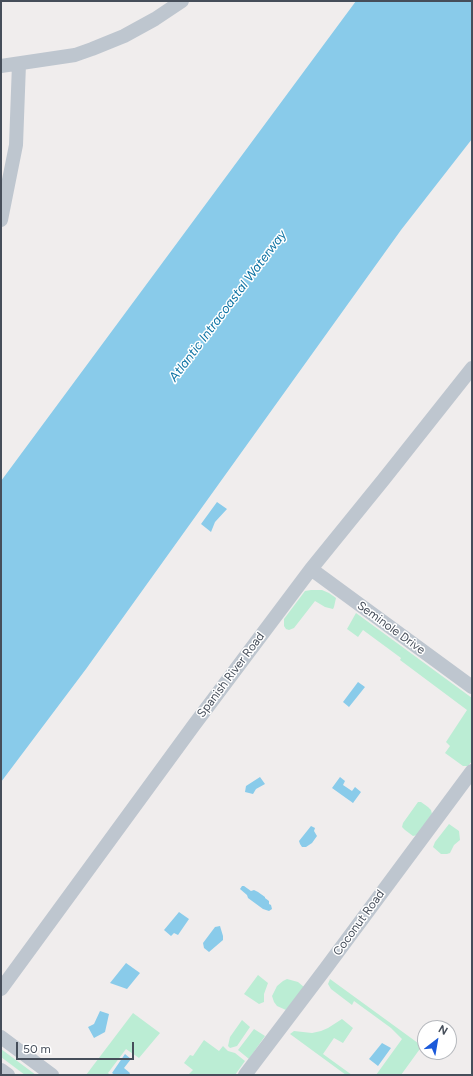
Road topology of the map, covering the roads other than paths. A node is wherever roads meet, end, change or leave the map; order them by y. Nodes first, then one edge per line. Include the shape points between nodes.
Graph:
1 (182, 1) edge
2 (19, 64) junction
3 (1, 66) edge
4 (1, 220) edge
5 (472, 368) edge
6 (311, 569) junction
7 (472, 687) edge
8 (472, 771) edge
9 (1, 989) edge
10 (1, 1037) edge
11 (1, 1070) edge
12 (8, 1075) edge
13 (52, 1075) edge
14 (245, 1075) edge

1 - 2 street via 143,26 92,49 75,55
2 - 3 street
2 - 4 street via 16,145
5 - 6 street, Spanish River Road
6 - 7 street, Seminole Drive
6 - 9 street, Spanish River Road
8 - 14 street, Coconut Road
10 - 13 street
11 - 12 street

